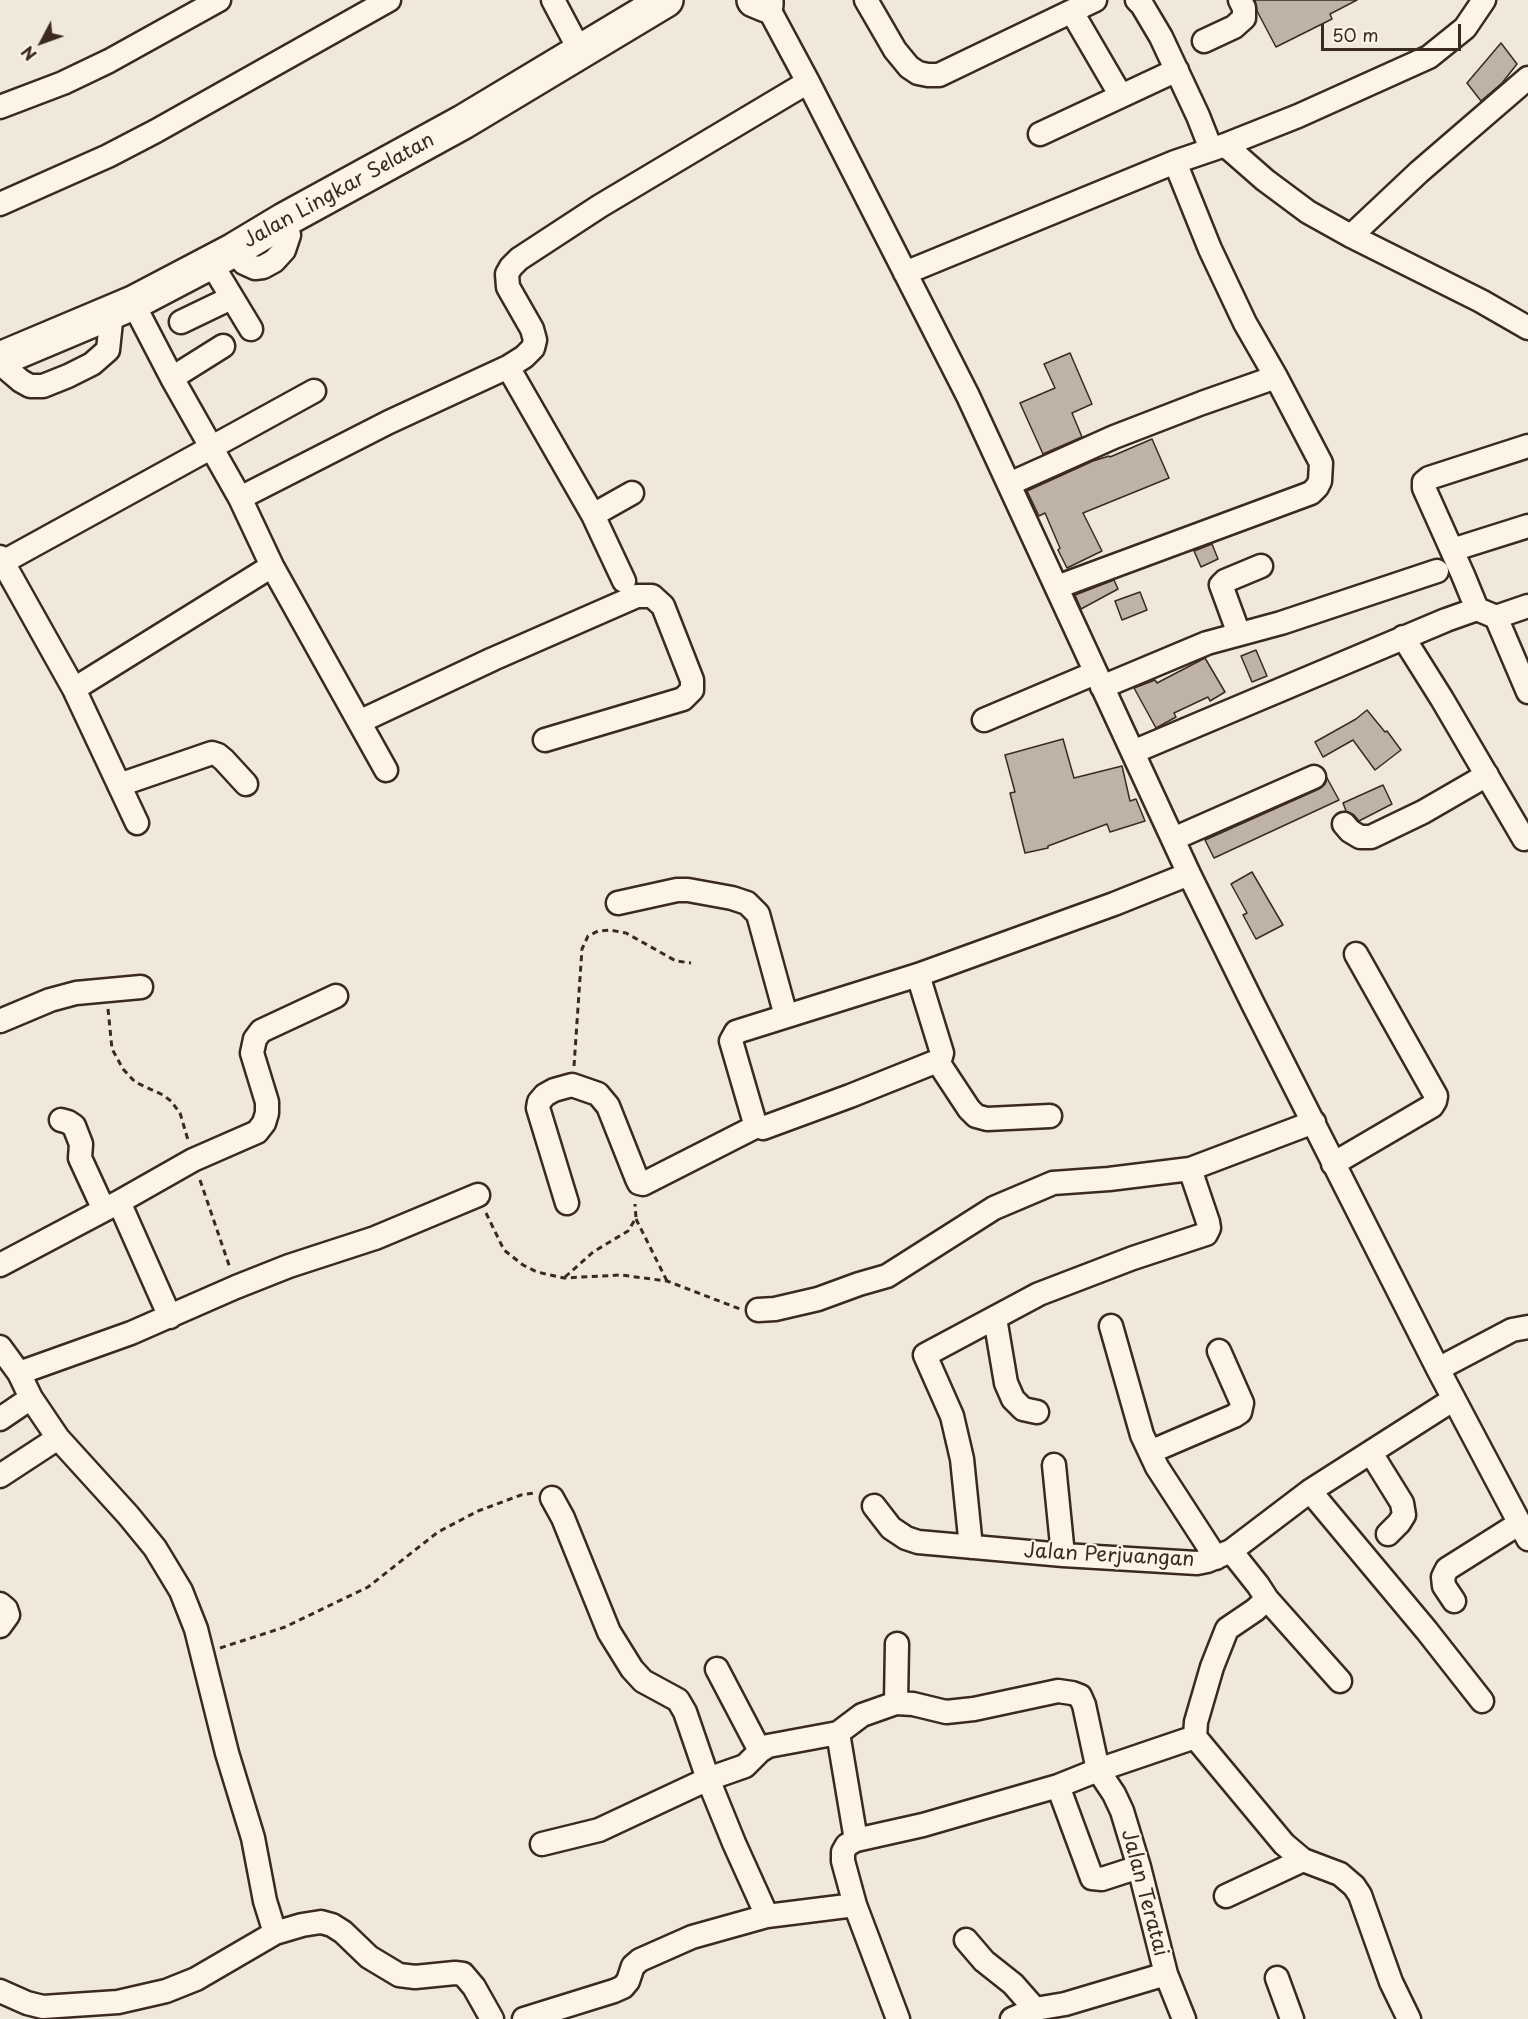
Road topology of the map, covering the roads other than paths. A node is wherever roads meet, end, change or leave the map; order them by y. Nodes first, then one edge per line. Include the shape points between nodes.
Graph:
1 (219, 0) edge
2 (389, 0) edge
3 (552, 0) edge
4 (666, 0) edge
5 (866, 0) edge
6 (1095, 0) edge
7 (1137, 0) edge
8 (1240, 0) edge
9 (763, 1) edge
10 (1486, 1) edge
11 (1072, 12) junction
12 (1204, 41) dead end
13 (580, 51) junction
14 (1177, 70) junction
15 (1528, 78) edge
16 (808, 82) junction
17 (1121, 96) junction
18 (0, 107) edge
19 (1040, 134) dead end
20 (1218, 147) junction
21 (1175, 162) junction
22 (0, 204) edge
23 (1351, 236) junction
24 (221, 256) junction
25 (905, 273) junction
26 (231, 298) junction
27 (123, 308) junction
28 (180, 322) dead end
29 (1528, 328) edge
30 (251, 329) dead end
31 (223, 346) dead end
32 (0, 361) edge
33 (508, 367) junction
34 (1276, 377) junction
35 (172, 378) junction
36 (314, 391) dead end
37 (1528, 446) edge
38 (210, 447) junction
39 (1009, 484) junction
40 (632, 493) dead end
41 (240, 498) junction
42 (593, 515) junction
43 (1528, 526) edge
44 (1452, 550) junction
45 (272, 566) junction
46 (1261, 567) dead end
47 (3, 568) edge
48 (1437, 571) dead end
49 (624, 581) dead end
50 (1057, 587) junction
51 (1528, 606) edge
52 (1486, 613) junction
53 (1239, 634) junction
54 (1403, 638) junction
55 (1098, 680) junction
56 (74, 689) junction
57 (1528, 691) edge
58 (984, 720) dead end
59 (361, 721) junction
60 (545, 740) dead end
61 (1133, 752) junction
62 (386, 770) dead end
63 (1487, 775) junction
64 (1314, 777) dead end
65 (246, 784) dead end
66 (119, 785) junction
67 (137, 822) dead end
68 (1344, 824) dead end
69 (1173, 838) junction
70 (1524, 839) dead end
71 (1189, 874) junction
72 (618, 903) dead end
73 (1356, 954) dead end
74 (918, 975) junction
75 (141, 987) dead end
76 (336, 996) dead end
77 (786, 1016) junction
78 (0, 1021) edge
79 (938, 1062) junction
80 (1050, 1116) dead end
81 (61, 1120) dead end
82 (1314, 1122) junction
83 (757, 1126) junction
84 (1333, 1164) junction
85 (1190, 1170) junction
86 (478, 1195) road end
87 (567, 1203) dead end
88 (112, 1206) junction
89 (0, 1265) edge
90 (758, 1310) road end
91 (170, 1317) junction
92 (995, 1318) junction
93 (1111, 1326) dead end
94 (1528, 1327) edge
95 (0, 1347) edge
96 (1219, 1351) dead end
97 (1438, 1369) junction
98 (19, 1373) junction
99 (31, 1398) junction
100 (1454, 1399) junction
101 (1037, 1412) dead end
102 (0, 1419) edge
103 (58, 1438) junction
104 (1149, 1452) junction
105 (1371, 1453) junction
106 (1054, 1465) dead end
107 (0, 1476) edge
108 (1310, 1491) junction
109 (552, 1498) road end
110 (874, 1506) dead end
111 (1524, 1531) edge
112 (1388, 1534) dead end
113 (971, 1547) junction
114 (1223, 1554) junction
115 (1063, 1555) junction
116 (1267, 1599) junction
117 (1455, 1601) dead end
118 (0, 1604) edge
119 (0, 1626) edge
120 (897, 1644) dead end
121 (717, 1669) dead end
122 (1341, 1681) dead end
123 (1482, 1701) dead end
124 (896, 1703) junction
125 (838, 1732) junction
126 (1195, 1737) junction
127 (760, 1750) junction
128 (1098, 1770) junction
129 (708, 1779) junction
130 (1058, 1786) junction
131 (856, 1840) junction
132 (542, 1844) dead end
133 (1303, 1860) junction
134 (1139, 1867) junction
135 (1226, 1896) dead end
136 (855, 1905) junction
137 (767, 1916) junction
138 (275, 1933) junction
139 (966, 1940) dead end
140 (1166, 1974) junction
141 (1277, 1977) dead end
142 (0, 1991) edge
143 (1035, 2009) junction
144 (1068, 2011) edge
145 (492, 2019) edge
146 (524, 2019) edge
147 (898, 2019) edge
148 (1012, 2019) edge
149 (1184, 2019) edge
150 (1292, 2019) edge
151 (1409, 2019) edge

1 - 18 street via 109,61
2 - 22 street via 108,156
3 - 13 street
4 - 13 highway, Jalan Lingkar Selatan
5 - 11 street via 895,51 918,74 928,75 939,75
6 - 11 street
7 - 14 street
8 - 12 street via 1244,18
9 - 16 street
10 - 20 street via 1465,28 1429,57
11 - 17 street
13 - 24 highway, Jalan Lingkar Selatan via 463,122
14 - 17 street
14 - 20 street
15 - 23 street
16 - 25 street
16 - 33 street via 519,259 507,274 508,286 535,340 533,348
17 - 19 street
20 - 21 street
20 - 23 street via 1308,212
21 - 25 street
21 - 34 street via 1210,249
23 - 29 street
24 - 26 street via 219,276
24 - 27 highway, Jalan Lingkar Selatan
25 - 39 street
26 - 28 street
26 - 30 street
27 - 32 highway, Jalan Lingkar Selatan
27 - 35 street
31 - 35 street
33 - 41 street
33 - 42 street
34 - 39 street via 1114,437
34 - 50 street via 1321,463 1317,488
35 - 38 street
36 - 38 street
37 - 44 street via 1424,482
38 - 41 street
38 - 47 street
39 - 50 street
40 - 42 street
41 - 45 street
42 - 49 street
43 - 44 street
44 - 52 street
45 - 56 street
45 - 59 street
46 - 53 street via 1221,585
47 - 56 street
48 - 53 street
50 - 55 street
51 - 52 street
52 - 54 street
52 - 57 street
53 - 55 street
54 - 61 street
54 - 63 street
55 - 58 street
55 - 61 street
56 - 66 street
59 - 60 street via 637,596 652,596 663,606 692,680 692,690 683,699
59 - 62 street
61 - 69 street
63 - 68 street via 1371,837 1360,837
63 - 70 street
64 - 69 street
65 - 66 street via 212,753
66 - 67 street
69 - 71 street
71 - 74 street
71 - 82 street
72 - 77 street via 688,890 747,903 758,914
73 - 84 street via 1436,1096 1432,1106 1423,1112
74 - 77 street
74 - 79 street via 942,1053
75 - 78 street via 76,993
76 - 88 street via 261,1031 255,1039 252,1053 267,1101 264,1123 257,1131 193,1160
77 - 83 street via 731,1037
79 - 80 street via 976,1116
79 - 83 street via 764,1128
81 - 88 street via 74,1126 81,1144 80,1158
82 - 84 street
82 - 85 street
83 - 87 street via 643,1184 637,1179 608,1106 598,1094 572,1085 554,1090 545,1095 538,1108
84 - 97 street
85 - 90 street via 1053,1183 994,1208 887,1276 818,1299
85 - 92 street via 1208,1222 1206,1234 1039,1294
86 - 91 street via 366,1241 289,1266
88 - 89 street
88 - 91 street
91 - 98 street
92 - 101 street via 1006,1383 1013,1399 1023,1409
92 - 113 street via 926,1355 955,1427
93 - 104 street
94 - 97 street via 1512,1330
95 - 98 street
96 - 104 street via 1242,1403 1240,1412
97 - 100 street
98 - 99 street
99 - 102 street
99 - 103 street
100 - 105 street, Jalan Perjuangan
100 - 111 street
103 - 107 street
103 - 138 street via 155,1548 181,1591 203,1654
104 - 114 street
105 - 108 street, Jalan Perjuangan
105 - 112 street via 1402,1503 1404,1515
106 - 115 street
108 - 114 street, Jalan Perjuangan
108 - 123 street
109 - 129 street via 609,1632 643,1681 678,1700 686,1712
110 - 113 street, Jalan Perjuangan via 891,1528 906,1538
111 - 117 street via 1447,1569 1444,1586
113 - 115 street, Jalan Perjuangan
114 - 115 street, Jalan Perjuangan via 1197,1563
114 - 116 street via 1258,1585
116 - 122 street
116 - 126 street via 1227,1629 1201,1704
118 - 119 street via 8,1615
120 - 124 street
121 - 127 street
124 - 125 street via 862,1715
124 - 128 street via 946,1712 1058,1691 1072,1693 1080,1696 1084,1705
125 - 127 street
125 - 131 street
126 - 128 street
126 - 133 street via 1284,1844
127 - 129 street via 745,1766
128 - 130 street
128 - 134 street, Jalan Teratai via 1122,1811
129 - 132 street via 599,1830
129 - 137 street
130 - 131 street via 924,1825
130 - 134 street via 1092,1878 1102,1879
131 - 136 street via 843,1852
133 - 135 street
133 - 151 street via 1340,1874 1360,1895 1391,1982
134 - 140 street, Jalan Teratai
136 - 137 street
136 - 147 street
137 - 146 street via 692,1937 640,1960 633,1966 628,1981 615,1991
138 - 142 street via 196,1979 118,2002 44,2007
138 - 145 street via 321,1922 333,1925 369,1957 399,1975 463,1974
139 - 143 street
140 - 144 street
140 - 149 street, Jalan Teratai
141 - 150 street
143 - 144 street
143 - 148 street

